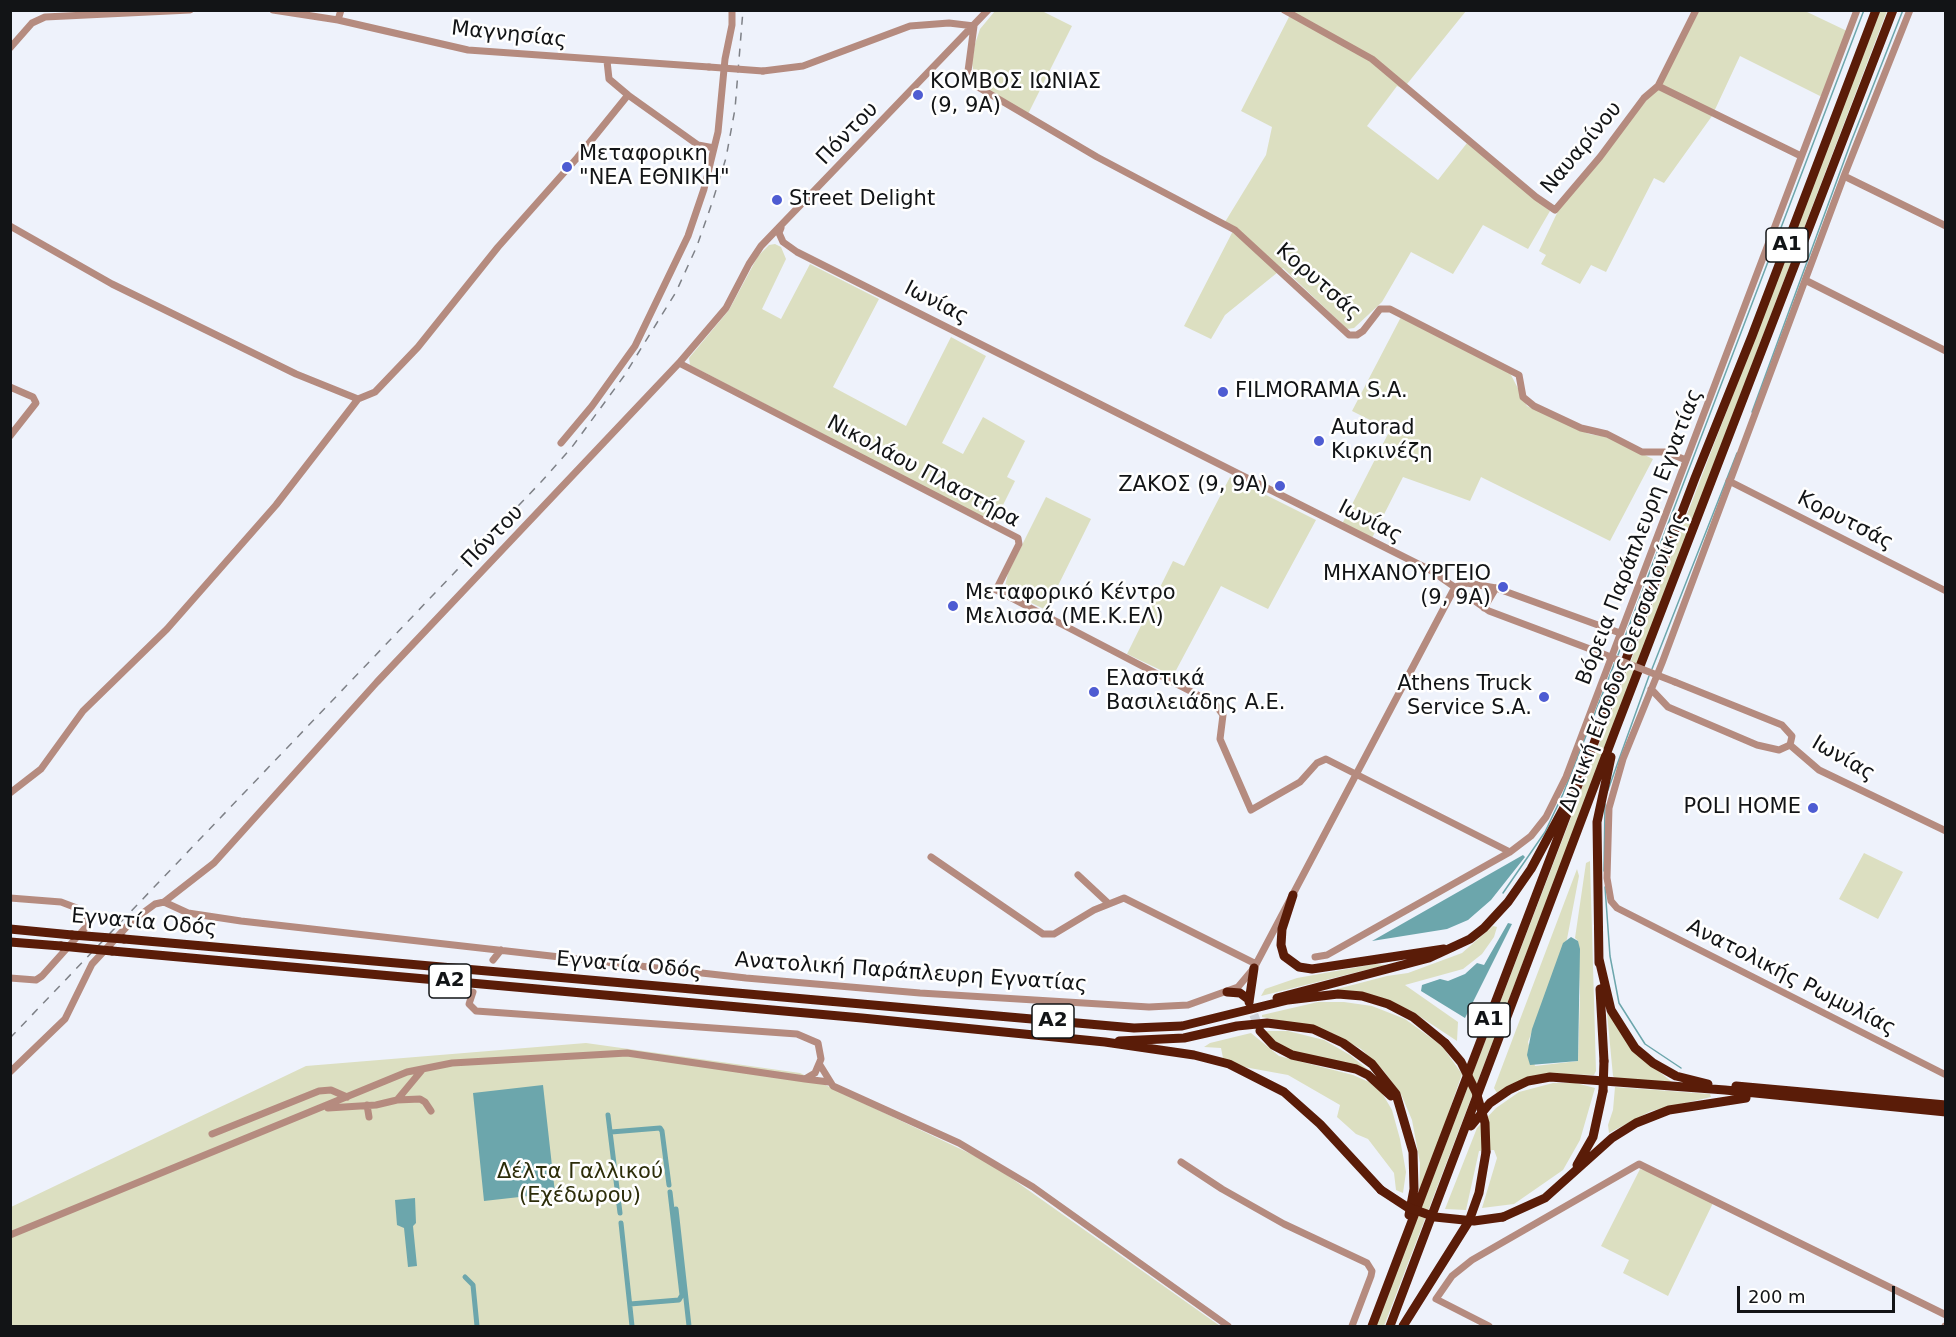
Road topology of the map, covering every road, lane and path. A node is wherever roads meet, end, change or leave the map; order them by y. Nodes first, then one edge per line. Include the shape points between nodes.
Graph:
1 (190, 10) edge
2 (273, 10) edge
3 (341, 10) edge
4 (732, 10) edge
5 (988, 10) edge
6 (1284, 10) edge
7 (1696, 10) edge
8 (1857, 10) edge
9 (1876, 10) edge
10 (1893, 10) edge
11 (1910, 10) edge
12 (90, 13) edge
13 (338, 20) junction
14 (974, 26) junction
15 (10, 48) edge
16 (607, 61) junction
17 (1658, 86) junction
18 (628, 95) junction
19 (714, 148) junction
20 (1801, 156) junction
21 (1844, 176) junction
22 (10, 226) edge
23 (1946, 226) edge
24 (781, 228) junction
25 (1807, 281) junction
26 (1946, 351) edge
27 (679, 363) junction
28 (10, 387) edge
29 (358, 399) junction
30 (10, 436) edge
31 (561, 443) dead end
32 (1686, 460) junction
33 (1729, 481) junction
34 (1455, 587) junction
35 (1496, 588) junction
36 (1946, 591) edge
37 (1484, 609) junction
38 (1620, 633) junction
39 (1651, 688) junction
40 (1615, 731) junction
41 (1790, 745) junction
42 (1589, 760) junction
43 (1357, 773) junction
44 (10, 793) edge
45 (1946, 831) edge
46 (1510, 852) junction
47 (932, 857) dead end
48 (1078, 875) dead end
49 (1293, 895) junction
50 (10, 898) edge
51 (164, 902) junction
52 (1108, 903) junction
53 (10, 930) edge
54 (10, 942) edge
55 (1459, 947) junction
56 (501, 950) junction
57 (1315, 957) dead end
58 (1599, 959) junction
59 (493, 960) dead end
60 (1255, 966) junction
61 (10, 978) edge
62 (473, 992) dead end
63 (1227, 992) junction
64 (1242, 1010) junction
65 (1260, 1031) tunnel mouth
66 (1105, 1042) junction
67 (819, 1065) junction
68 (424, 1069) junction
69 (10, 1072) edge
70 (1946, 1075) edge
71 (805, 1079) junction
72 (829, 1082) junction
73 (347, 1097) junction
74 (1778, 1097) junction
75 (397, 1100) junction
76 (367, 1105) junction
77 (1946, 1105) edge
78 (1400, 1107) junction
79 (321, 1109) junction
80 (430, 1111) dead end
81 (1946, 1112) edge
82 (369, 1117) dead end
83 (212, 1134) dead end
84 (1455, 1158) junction
85 (1181, 1162) dead end
86 (1567, 1179) junction
87 (10, 1235) edge
88 (1390, 1280) junction
89 (1946, 1315) edge
90 (1228, 1326) edge
91 (1352, 1326) edge
92 (1372, 1326) edge
93 (1390, 1326) edge
94 (1403, 1326) edge
95 (1489, 1326) edge

1 - 12 street
2 - 13 street, Μαγνησίας
3 - 13 street
4 - 19 street
5 - 14 street, Πόντου
6 - 17 street, Ναυαρίνου via 1372,59 1552,209 1560,206 1640,103
7 - 17 street
8 - 20 street, Βόρεια Παράπλευρη Εγνατίας
9 - 42 highway, Δυτική Είσοδος Θεσσαλονίκης / Α1
10 - 40 highway, Δυτική Είσοδος Θεσσαλονίκης / Α1
11 - 21 street
12 - 15 street via 38,19
13 - 16 street, Μαγνησίας via 468,50
14 - 16 street, Μαγνησίας, bridge via 910,26 804,66 763,71
14 - 24 street, Πόντου
14 - 32 street, Κορυτσάς via 968,71 978,87 1097,157 1235,230 1349,334 1363,331 1380,309 1390,309 1519,375 1523,397 1534,406 1642,452 1666,452
16 - 18 street via 609,79
17 - 20 street
18 - 19 street via 698,145
18 - 29 street via 418,347 375,392
19 - 31 street via 688,236 635,346
20 - 32 street, Βόρεια Παράπλευρη Εγνατίας
21 - 23 street
21 - 25 street
22 - 29 street via 121,288 296,374
24 - 27 street, Πόντου via 754,255 726,308
24 - 34 street, Ιωνίας via 783,242 797,252 1430,570
25 - 26 street
25 - 33 street
27 - 43 street, Νικολάου Πλαστήρα via 1018,538 1019,544 996,590 1215,704 1224,718 1220,739 1251,810 1303,780 1321,760 1331,760
27 - 51 street, Πόντου via 376,682 214,863
28 - 30 street via 33,397 36,403
29 - 44 street via 276,505 167,629 83,711 41,769
32 - 38 street, Βόρεια Παράπλευρη Εγνατίας
33 - 36 street, Κορυτσάς
33 - 39 street
34 - 35 street via 1467,583
34 - 37 street, Ιωνίας
34 - 43 street
35 - 37 street
35 - 38 street
37 - 41 street, Ιωνίας, bridge via 1778,723 1790,731
38 - 46 street, Βόρεια Παράπλευρη Εγνατίας via 1551,807 1531,836
39 - 41 street via 1668,707 1757,745 1779,750
39 - 70 street, Ανατολικής Ρωμυλίας via 1609,808 1607,878 1611,903
40 - 58 highway via 1597,822
40 - 84 highway, Δυτική Είσοδος Θεσσαλονίκης / Α1
41 - 45 street, Ιωνίας via 1819,770
42 - 55 highway via 1551,835 1508,902
42 - 88 highway, Δυτική Είσοδος Θεσσαλονίκης / Α1
43 - 46 street
43 - 49 street
46 - 57 street, Βόρεια Παράπλευρη Εγνατίας via 1327,955
47 - 52 street via 1045,935 1054,934
48 - 52 street
49 - 55 highway via 1281,945 1288,960 1305,968
49 - 60 street
50 - 61 street via 61,902 82,910 88,919 86,927 42,976 36,980
51 - 56 street, Ανατολική Παράπλευρη Εγνατίας via 188,913 241,921
51 - 69 street, Πόντου via 132,921 92,964 65,1019
52 - 60 street via 1124,898
53 - 64 highway, Εγνατία Οδός / Α2, bridge via 1134,1028 1182,1026
54 - 66 highway, Εγνατία Οδός / Α2, bridge
55 - 64 highway via 1296,991
56 - 59 street
56 - 63 street, Ανατολική Παράπλευρη Εγνατίας via 862,988 1149,1007 1188,1005
58 - 77 highway via 1605,996 1625,1036 1643,1055 1676,1076 1716,1085
58 - 86 highway, bridge via 1604,1091 1593,1137
60 - 63 street via 1243,982
60 - 63 highway via 1249,1001 1240,993
62 - 67 street via 469,1004 476,1011 797,1034 818,1043 822,1053
64 - 94 highway, Α2, bridge via 1324,994 1362,996 1413,1017 1445,1042 1461,1062 1485,1123 1486,1152 1479,1193 1469,1221
65 - 78 highway via 1273,1045 1292,1054 1368,1075
66 - 78 highway, Α2 via 1184,1038 1250,1023 1299,1026 1322,1032 1362,1055 1387,1081
66 - 86 highway, bridge via 1211,1058 1264,1080 1302,1107 1381,1190 1407,1207 1435,1216 1474,1221 1503,1217 1545,1198
67 - 71 street
67 - 72 street
68 - 71 street via 504,1058 627,1053
68 - 73 street
68 - 75 street via 413,1077
71 - 72 street
72 - 90 street via 959,1143 1015,1175
73 - 79 street
73 - 83 street via 331,1090 319,1091
74 - 81 highway
74 - 84 highway via 1561,1077 1539,1079 1518,1085 1490,1103 1474,1120
74 - 86 highway via 1738,1098 1658,1113 1612,1138
75 - 76 street
75 - 80 street via 420,1099
76 - 79 street
76 - 82 street
78 - 88 highway, Α2 via 1413,1152 1413,1189
79 - 87 street
84 - 93 highway, Δυτική Είσοδος Θεσσαλονίκης / Α1
85 - 91 street via 1284,1224 1367,1263 1371,1276
88 - 92 highway, Α1
89 - 95 street via 1644,1165 1634,1166 1452,1276 1436,1299

